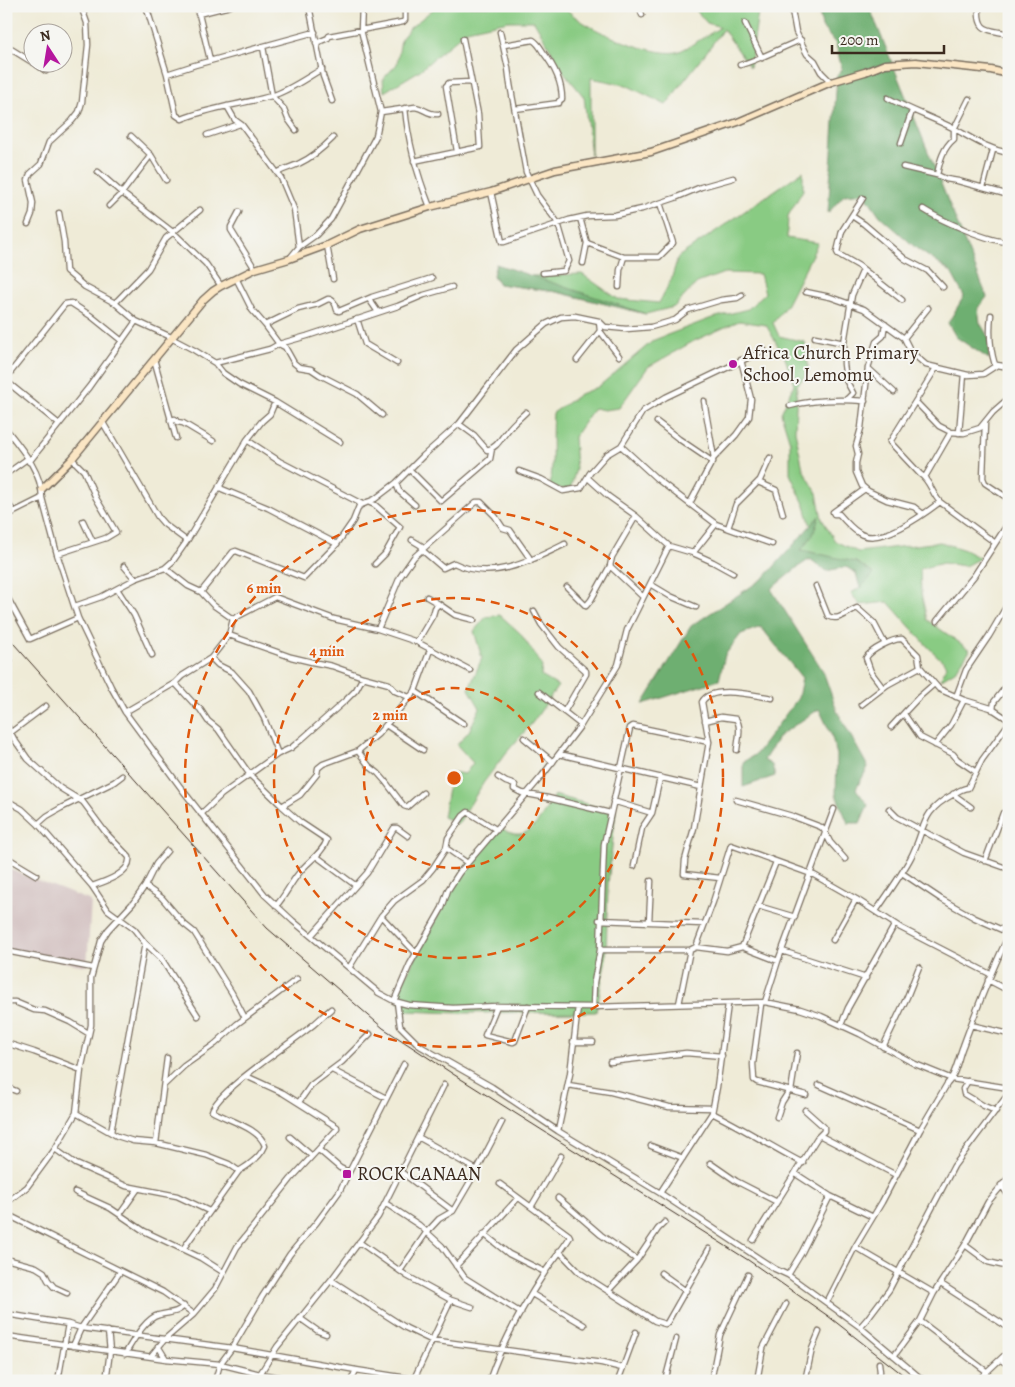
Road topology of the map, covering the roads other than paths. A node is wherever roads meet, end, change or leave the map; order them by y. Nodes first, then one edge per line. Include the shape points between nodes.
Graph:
1 (81, 6) edge
2 (197, 6) edge
3 (230, 6) edge
4 (309, 6) edge
5 (403, 6) edge
6 (639, 6) edge
7 (979, 6) edge
8 (360, 8) edge
9 (147, 9) dead end
10 (792, 10) dead end
11 (198, 14) junction
12 (642, 15) dead end
13 (745, 23) dead end
14 (361, 30) junction
15 (315, 32) junction
16 (500, 32) dead end
17 (1009, 34) edge
18 (463, 40) dead end
19 (800, 40) junction
20 (316, 43) junction
21 (6, 46) edge
22 (504, 46) junction
23 (263, 47) junction
24 (22, 55) edge
25 (762, 58) junction
26 (210, 60) junction
27 (740, 65) dead end
28 (322, 69) junction
29 (167, 74) junction
30 (1009, 74) edge
31 (471, 82) junction
32 (831, 82) junction
33 (272, 96) junction
34 (888, 98) dead end
35 (969, 99) dead end
36 (332, 100) dead end
37 (227, 106) junction
38 (405, 108) junction
39 (515, 109) junction
40 (912, 110) junction
41 (381, 112) junction
42 (438, 114) dead end
43 (240, 124) junction
44 (954, 129) junction
45 (296, 130) dead end
46 (207, 135) dead end
47 (131, 136) dead end
48 (333, 138) dead end
49 (901, 143) dead end
50 (993, 150) junction
51 (457, 151) junction
52 (1008, 153) edge
53 (151, 155) junction
54 (414, 161) junction
55 (903, 167) dead end
56 (98, 172) dead end
57 (277, 173) junction
58 (937, 175) junction
59 (733, 178) dead end
60 (166, 180) dead end
61 (528, 180) junction
62 (983, 188) junction
63 (491, 192) junction
64 (122, 193) junction
65 (1009, 195) edge
66 (863, 198) dead end
67 (660, 203) junction
68 (109, 206) dead end
69 (430, 207) junction
70 (922, 209) dead end
71 (200, 210) dead end
72 (239, 212) dead end
73 (59, 214) dead end
74 (852, 216) junction
75 (580, 218) junction
76 (28, 224) dead end
77 (558, 224) junction
78 (174, 232) junction
79 (1009, 242) edge
80 (587, 243) junction
81 (327, 245) junction
82 (299, 247) junction
83 (624, 257) junction
84 (290, 259) junction
85 (583, 263) dead end
86 (255, 269) junction
87 (863, 270) junction
88 (543, 273) dead end
89 (236, 278) junction
90 (333, 278) dead end
91 (432, 278) dead end
92 (222, 286) junction
93 (452, 287) dead end
94 (619, 287) dead end
95 (942, 287) dead end
96 (806, 292) dead end
97 (742, 295) dead end
98 (369, 299) junction
99 (902, 300) dead end
100 (115, 302) junction
101 (850, 303) junction
102 (928, 308) dead end
103 (378, 312) junction
104 (991, 315) dead end
105 (356, 320) junction
106 (136, 321) junction
107 (599, 321) junction
108 (885, 324) junction
109 (265, 325) junction
110 (600, 331) junction
111 (815, 337) dead end
112 (171, 338) junction
113 (904, 338) junction
114 (122, 341) junction
115 (844, 343) junction
116 (279, 344) junction
117 (764, 350) dead end
118 (619, 356) dead end
119 (154, 359) junction
120 (577, 360) dead end
121 (741, 360) junction
122 (215, 363) junction
123 (397, 363) dead end
124 (996, 365) junction
125 (927, 366) junction
126 (1009, 367) edge
127 (868, 368) junction
128 (936, 368) junction
129 (932, 373) junction
130 (964, 374) junction
131 (6, 380) edge
132 (894, 392) dead end
133 (1009, 398) edge
134 (846, 400) junction
135 (704, 401) dead end
136 (865, 401) junction
137 (275, 402) junction
138 (916, 402) junction
139 (790, 406) dead end
140 (526, 412) dead end
141 (382, 415) dead end
142 (170, 420) junction
143 (102, 421) junction
144 (657, 422) dead end
145 (985, 423) junction
146 (60, 424) junction
147 (459, 424) junction
148 (6, 429) edge
149 (951, 432) junction
150 (959, 433) junction
151 (176, 438) dead end
152 (246, 440) junction
153 (213, 442) dead end
154 (340, 442) dead end
155 (621, 446) junction
156 (492, 448) junction
157 (770, 458) dead end
158 (72, 459) junction
159 (28, 460) junction
160 (714, 460) junction
161 (410, 470) junction
162 (519, 471) dead end
163 (6, 474) edge
164 (925, 477) junction
165 (588, 478) junction
166 (758, 482) junction
167 (396, 483) junction
168 (219, 486) junction
169 (42, 489) junction
170 (865, 489) junction
171 (42, 498) junction
172 (1009, 499) edge
173 (6, 500) edge
174 (368, 502) junction
175 (940, 502) junction
176 (690, 503) junction
177 (362, 504) junction
178 (415, 505) dead end
179 (14, 512) junction
180 (783, 514) dead end
181 (923, 514) junction
182 (6, 516) edge
183 (636, 516) junction
184 (83, 521) dead end
185 (1009, 522) edge
186 (716, 524) junction
187 (728, 528) junction
188 (412, 540) dead end
189 (187, 541) junction
190 (93, 542) junction
191 (994, 542) junction
192 (337, 544) junction
193 (565, 544) dead end
194 (772, 544) dead end
195 (669, 546) junction
196 (422, 550) junction
197 (693, 553) junction
198 (57, 554) junction
199 (530, 561) junction
200 (375, 564) dead end
201 (124, 566) dead end
202 (610, 566) junction
203 (164, 568) junction
204 (732, 573) dead end
205 (135, 579) junction
206 (650, 584) junction
207 (816, 586) dead end
208 (567, 587) dead end
209 (116, 588) junction
210 (201, 592) junction
211 (6, 595) edge
212 (643, 596) junction
213 (427, 598) dead end
214 (1009, 602) edge
215 (439, 604) junction
216 (75, 606) junction
217 (696, 607) dead end
218 (534, 611) dead end
219 (78, 618) junction
220 (233, 620) junction
221 (474, 620) dead end
222 (937, 621) dead end
223 (378, 629) junction
224 (229, 635) junction
225 (417, 642) junction
226 (885, 644) junction
227 (430, 650) junction
228 (152, 655) dead end
229 (211, 658) junction
230 (920, 667) junction
231 (470, 670) dead end
232 (363, 677) junction
233 (175, 683) junction
234 (1009, 683) edge
235 (934, 684) junction
236 (883, 688) junction
237 (415, 691) junction
238 (539, 692) dead end
239 (409, 697) junction
240 (956, 697) junction
241 (772, 698) dead end
242 (964, 700) junction
243 (46, 706) dead end
244 (860, 706) dead end
245 (993, 710) junction
246 (125, 712) junction
247 (564, 712) junction
248 (904, 714) junction
249 (705, 721) junction
250 (1009, 721) edge
251 (6, 724) edge
252 (464, 724) dead end
253 (386, 725) junction
254 (581, 725) junction
255 (891, 727) dead end
256 (8, 734) edge
257 (524, 738) dead end
258 (709, 742) junction
259 (935, 745) junction
260 (423, 750) dead end
261 (737, 750) dead end
262 (358, 751) junction
263 (278, 754) junction
264 (559, 754) junction
265 (553, 762) junction
266 (622, 768) junction
267 (976, 772) junction
268 (250, 775) junction
269 (122, 776) dead end
270 (498, 777) dead end
271 (660, 778) junction
272 (701, 787) junction
273 (423, 793) dead end
274 (526, 794) junction
275 (952, 794) junction
276 (80, 799) junction
277 (6, 800) edge
278 (736, 800) dead end
279 (613, 801) junction
280 (282, 806) junction
281 (971, 807) dead end
282 (834, 809) dead end
283 (889, 809) dead end
284 (610, 813) junction
285 (652, 813) junction
286 (1003, 813) dead end
287 (201, 814) junction
288 (38, 824) junction
289 (497, 830) junction
290 (921, 830) junction
291 (826, 834) junction
292 (408, 836) dead end
293 (446, 848) junction
294 (167, 851) dead end
295 (316, 856) junction
296 (6, 857) edge
297 (845, 859) dead end
298 (984, 861) junction
299 (466, 862) junction
300 (776, 862) junction
301 (634, 866) dead end
302 (1009, 869) edge
303 (902, 873) junction
304 (36, 875) dead end
305 (811, 875) junction
306 (720, 878) junction
307 (651, 881) dead end
308 (355, 885) junction
309 (92, 886) junction
310 (145, 886) junction
311 (856, 899) junction
312 (276, 906) junction
313 (758, 906) junction
314 (876, 911) junction
315 (381, 916) junction
316 (795, 917) junction
317 (119, 919) junction
318 (600, 920) junction
319 (649, 922) junction
320 (703, 924) junction
321 (895, 924) junction
322 (1009, 934) edge
323 (311, 936) junction
324 (833, 940) dead end
325 (145, 943) junction
326 (696, 947) junction
327 (742, 947) junction
328 (600, 950) junction
329 (690, 950) junction
330 (6, 951) edge
331 (782, 951) junction
332 (416, 954) junction
333 (778, 961) junction
334 (919, 967) dead end
335 (93, 968) junction
336 (349, 968) junction
337 (990, 974) junction
338 (866, 978) junction
339 (297, 979) dead end
340 (988, 980) junction
341 (1009, 991) edge
342 (6, 1002) edge
343 (396, 1002) junction
344 (763, 1003) junction
345 (679, 1004) junction
346 (728, 1004) junction
347 (497, 1006) junction
348 (528, 1006) junction
349 (578, 1007) junction
350 (593, 1007) junction
351 (331, 1010) dead end
352 (198, 1016) dead end
353 (245, 1018) junction
354 (841, 1025) junction
355 (971, 1025) junction
356 (88, 1033) junction
357 (370, 1034) dead end
358 (1009, 1034) edge
359 (573, 1042) junction
360 (593, 1042) dead end
361 (6, 1043) edge
362 (883, 1047) junction
363 (796, 1053) dead end
364 (722, 1056) junction
365 (167, 1058) dead end
366 (610, 1062) dead end
367 (404, 1064) dead end
368 (81, 1070) junction
369 (332, 1070) junction
370 (246, 1076) junction
371 (952, 1079) junction
372 (968, 1081) junction
373 (164, 1085) junction
374 (444, 1085) dead end
375 (568, 1085) junction
376 (819, 1085) dead end
377 (6, 1087) edge
378 (1009, 1088) edge
379 (16, 1091) dead end
380 (790, 1091) junction
381 (1009, 1093) edge
382 (806, 1095) dead end
383 (386, 1098) junction
384 (299, 1102) junction
385 (712, 1110) junction
386 (806, 1110) dead end
387 (996, 1110) junction
388 (76, 1113) junction
389 (777, 1117) dead end
390 (502, 1122) dead end
391 (920, 1130) junction
392 (558, 1131) junction
393 (111, 1132) junction
394 (821, 1136) junction
395 (290, 1137) dead end
396 (418, 1137) junction
397 (156, 1143) junction
398 (651, 1146) dead end
399 (55, 1149) junction
400 (319, 1150) junction
401 (312, 1156) junction
402 (562, 1156) dead end
403 (683, 1158) junction
404 (710, 1163) dead end
405 (803, 1163) junction
406 (477, 1170) junction
407 (239, 1171) junction
408 (349, 1172) junction
409 (401, 1172) junction
410 (796, 1174) junction
411 (896, 1175) junction
412 (1009, 1177) edge
413 (500, 1184) dead end
414 (1002, 1186) junction
415 (137, 1190) junction
416 (75, 1192) dead end
417 (660, 1193) junction
418 (830, 1196) junction
419 (1009, 1196) edge
420 (518, 1198) junction
421 (558, 1198) dead end
422 (777, 1202) junction
423 (385, 1204) junction
424 (6, 1205) edge
425 (531, 1207) junction
426 (209, 1211) junction
427 (453, 1211) junction
428 (6, 1214) edge
429 (120, 1214) junction
430 (873, 1217) junction
431 (665, 1222) dead end
432 (426, 1233) junction
433 (484, 1234) junction
434 (754, 1240) dead end
435 (359, 1242) junction
436 (965, 1245) junction
437 (855, 1246) junction
438 (183, 1249) junction
439 (709, 1249) dead end
440 (559, 1251) junction
441 (6, 1259) edge
442 (636, 1260) junction
443 (456, 1266) junction
444 (1009, 1267) edge
445 (400, 1271) junction
446 (898, 1271) junction
447 (120, 1272) junction
448 (223, 1272) junction
449 (545, 1272) junction
450 (661, 1273) dead end
451 (748, 1275) dead end
452 (788, 1275) junction
453 (331, 1280) junction
454 (941, 1284) junction
455 (608, 1291) junction
456 (686, 1291) junction
457 (68, 1293) dead end
458 (934, 1293) junction
459 (532, 1294) junction
460 (451, 1300) junction
461 (827, 1302) junction
462 (786, 1304) dead end
463 (184, 1306) junction
464 (472, 1307) dead end
465 (520, 1311) junction
466 (6, 1314) edge
467 (194, 1314) junction
468 (300, 1319) junction
469 (920, 1321) junction
470 (68, 1324) junction
471 (584, 1325) dead end
472 (860, 1327) junction
473 (81, 1328) junction
474 (1009, 1328) edge
475 (108, 1331) junction
476 (636, 1332) dead end
477 (819, 1332) dead end
478 (137, 1334) junction
479 (326, 1334) dead end
480 (6, 1336) edge
481 (165, 1339) junction
482 (431, 1340) junction
483 (676, 1340) dead end
484 (65, 1345) junction
485 (73, 1346) junction
486 (158, 1346) junction
487 (232, 1348) junction
488 (500, 1350) junction
489 (110, 1351) junction
490 (1009, 1351) edge
491 (125, 1354) junction
492 (272, 1354) junction
493 (151, 1356) junction
494 (894, 1356) junction
495 (166, 1359) junction
496 (1001, 1360) junction
497 (879, 1363) dead end
498 (220, 1364) junction
499 (1009, 1365) edge
500 (622, 1368) junction
501 (356, 1370) junction
502 (986, 1371) junction
503 (260, 1374) junction
504 (413, 1380) edge
505 (58, 1381) edge
506 (106, 1381) edge
507 (216, 1381) edge
508 (304, 1381) edge
509 (351, 1381) edge
510 (426, 1381) edge
511 (489, 1381) edge
512 (618, 1381) edge
513 (665, 1381) edge
514 (711, 1381) edge
515 (757, 1381) edge
516 (805, 1381) edge
517 (877, 1381) edge
518 (924, 1381) edge
519 (977, 1381) edge

1 - 76 street via 87,23 88,45 82,102 72,121 53,136 41,164 30,174 32,214
2 - 11 street
3 - 11 street
4 - 15 street
5 - 14 street via 406,13 403,22
6 - 12 street
7 - 17 street via 979,19 985,29
8 - 14 street
9 - 29 street
10 - 19 street via 792,20
11 - 26 street
13 - 25 street
14 - 20 street via 329,36
14 - 41 street
15 - 20 street
15 - 23 street
16 - 22 street
18 - 31 street
19 - 25 street
19 - 32 street via 807,54
20 - 28 street
21 - 24 street
22 - 39 street
22 - 39 street via 536,42 550,60 560,84 562,100 559,103
23 - 26 street
23 - 33 street
25 - 27 street
26 - 29 street
28 - 33 street
28 - 36 street
29 - 37 street via 176,115 182,119
30 - 32 main road via 905,62 885,64
31 - 51 street via 478,114 480,147
31 - 51 street via 446,86
32 - 61 main road via 738,122 651,152 555,170
33 - 37 street
33 - 45 street
34 - 40 street
35 - 44 street
37 - 43 street
38 - 41 street
38 - 42 street via 420,107 429,114
38 - 54 street
39 - 61 street
40 - 44 street
40 - 49 street
41 - 82 street via 376,136 331,219
43 - 46 street
43 - 57 street
44 - 50 street
44 - 58 street via 954,139 941,156
47 - 53 street
48 - 57 street via 300,164
50 - 52 street
50 - 62 street
51 - 54 street
53 - 60 street
53 - 64 street
54 - 69 street
55 - 58 street
56 - 64 street
57 - 82 street via 294,209
58 - 62 street
59 - 67 street
61 - 63 main road
61 - 77 street
62 - 65 street
63 - 69 main road
63 - 77 street via 502,242
64 - 68 street
64 - 78 street
66 - 74 street
67 - 75 street via 615,215
67 - 83 street via 673,243 659,257
69 - 81 main road via 360,229
70 - 79 street via 994,240
71 - 78 street
72 - 86 street via 231,230
73 - 100 street via 66,271 85,288
74 - 87 street via 842,231 837,252
74 - 95 street via 905,260 928,271
75 - 77 street
75 - 80 street
77 - 88 street via 569,261 564,271
78 - 92 street via 206,264
78 - 100 street via 163,242 148,269
80 - 83 street
80 - 85 street
81 - 84 main road
81 - 90 street
82 - 84 street
83 - 94 street
84 - 86 main road
86 - 89 main road
87 - 99 street
87 - 101 street
89 - 92 main road
89 - 109 street via 252,310
91 - 98 street
92 - 112 main road via 203,300
93 - 103 street
96 - 101 street
97 - 107 street via 688,310 675,320 651,327 605,327
98 - 103 street
98 - 109 street via 340,311 328,299
100 - 106 street
101 - 108 street
101 - 115 street
102 - 113 street
103 - 105 street
104 - 124 street via 991,348
105 - 116 street
105 - 123 street via 365,344
106 - 112 street
106 - 114 street
107 - 110 street
107 - 147 street via 575,316 550,321 516,350
108 - 113 street
108 - 127 street via 884,336 876,342
109 - 116 street
110 - 118 street
110 - 120 street
111 - 115 street
112 - 119 main road
112 - 122 street
113 - 125 street via 911,352
114 - 131 street via 71,303 65,304
114 - 146 street
115 - 134 street via 846,380 853,392
116 - 122 street
116 - 141 street via 285,347 294,364 311,368 357,394
117 - 121 street
119 - 142 street
119 - 143 main road
121 - 155 street via 643,411
121 - 160 street via 751,399 749,417
122 - 137 street via 239,384
124 - 126 street
124 - 130 street via 983,374
125 - 128 street
125 - 129 street
127 - 132 street
127 - 136 street
128 - 129 street
128 - 130 street
129 - 138 street
130 - 150 street
131 - 146 street
133 - 145 street
134 - 136 street
134 - 139 street via 824,399
135 - 160 street
136 - 170 street via 856,446 858,478
137 - 152 street via 270,414
137 - 154 street
138 - 149 street via 939,426
138 - 164 street via 890,442
140 - 156 street
142 - 151 street
142 - 153 street via 183,423
143 - 158 main road
143 - 189 street via 158,517
144 - 160 street
145 - 150 street via 974,431
145 - 172 street via 983,478 985,483
146 - 159 street
147 - 156 street via 487,450
147 - 161 street
148 - 159 street
149 - 150 street
149 - 164 street
152 - 168 street
152 - 177 street
155 - 165 street via 606,455
155 - 176 street via 657,479
156 - 161 street via 490,459 441,501
157 - 166 street
158 - 169 main road
158 - 190 street via 84,472 116,532
159 - 163 street
159 - 169 street
160 - 176 street
161 - 167 street
162 - 165 street via 563,491 581,488
164 - 175 street
165 - 183 street
166 - 180 street via 776,490
166 - 187 street via 736,504
167 - 174 street
167 - 178 street
168 - 189 street
168 - 192 street
169 - 171 street
170 - 181 street via 887,500 914,507
170 - 181 street via 833,512 859,534 869,537 882,535
171 - 179 street
171 - 198 street
173 - 179 street
174 - 177 street
174 - 200 street via 400,527 385,554
175 - 181 street
175 - 191 street
176 - 186 street
177 - 192 street
179 - 182 street
183 - 195 street
183 - 202 street
184 - 190 street
185 - 191 street
186 - 187 street
186 - 197 street
187 - 194 street
188 - 196 street via 422,546
189 - 203 street
190 - 198 street
191 - 222 street via 974,576
192 - 210 street via 304,578 232,552
193 - 199 street
195 - 197 street
195 - 206 street
196 - 199 street via 443,568 454,563 480,571
196 - 199 street via 476,502 482,502 503,528 510,530
196 - 223 street via 404,571
197 - 204 street
198 - 216 street
201 - 205 street
202 - 208 street via 586,606
202 - 212 street
203 - 205 street
203 - 210 street
205 - 209 street
206 - 212 street
206 - 217 street
207 - 226 street via 828,616 837,618 857,608 874,623
209 - 216 street
209 - 228 street via 134,615
210 - 220 street via 212,605
211 - 219 street via 30,640
212 - 254 street via 627,630 618,665
213 - 215 street
214 - 240 street via 966,670
215 - 221 street
215 - 225 street
216 - 219 street
218 - 247 street via 559,647 586,671
219 - 246 street
220 - 223 street via 276,597 334,619
220 - 224 street
223 - 225 street
224 - 229 street
224 - 232 street
225 - 227 street
226 - 230 street via 902,639 918,655
226 - 236 street via 866,658 871,672
227 - 231 street
227 - 237 street
229 - 233 street
229 - 263 street via 232,672 249,691
230 - 235 street
230 - 236 street
232 - 239 street via 389,684 395,691
232 - 263 street via 346,700 297,744
233 - 246 street
233 - 268 street via 218,729
234 - 245 street via 994,702
235 - 240 street
235 - 248 street
236 - 244 street
237 - 239 street
237 - 252 street
238 - 247 street
239 - 253 street
240 - 242 street
241 - 249 street via 741,692 708,696 702,702
242 - 245 street
242 - 259 street via 951,726
243 - 256 street
245 - 250 street
246 - 287 street
247 - 254 street
248 - 255 street
248 - 259 street via 917,734
249 - 258 street
249 - 261 street via 721,716 736,719 739,729
250 - 267 street
251 - 256 street
253 - 260 street
253 - 262 street
254 - 264 street
256 - 276 street via 28,759 60,788
257 - 265 street
258 - 266 street via 631,726
258 - 272 street
259 - 267 street via 954,754
262 - 273 street via 404,806
262 - 280 street via 323,764 300,795
263 - 268 street
264 - 265 street
264 - 266 street
265 - 274 street
266 - 271 street
266 - 279 street
267 - 275 street via 968,788
268 - 280 street
268 - 287 street via 221,794
269 - 276 street
270 - 274 street
271 - 272 street
271 - 285 street
272 - 306 street via 684,874
274 - 284 street
274 - 289 street
275 - 281 street
275 - 290 street via 937,803
276 - 288 street
276 - 309 street via 130,859 122,871
277 - 288 street
278 - 291 street via 792,816 813,824
279 - 284 street
279 - 285 street
280 - 295 street via 328,840
282 - 291 street
283 - 290 street
284 - 318 street via 604,844
285 - 301 street via 642,828
286 - 298 street
287 - 312 street
288 - 309 street
289 - 293 street via 468,812 448,838
289 - 299 street
290 - 298 street
290 - 303 street via 915,850
291 - 297 street
291 - 305 street
292 - 308 street via 394,828 367,873
293 - 299 street
293 - 315 street via 423,880
294 - 310 street
295 - 308 street
295 - 312 street via 299,873
296 - 304 street
298 - 302 street
299 - 332 street
300 - 305 street
300 - 306 street via 731,845
300 - 313 street
303 - 314 street
303 - 322 street via 940,899
305 - 311 street
305 - 316 street
306 - 320 street
307 - 319 street
308 - 323 street
309 - 317 street via 108,910
310 - 317 street
310 - 353 street via 162,898 194,932
311 - 314 street
311 - 324 street
312 - 323 street
313 - 316 street
313 - 327 street
314 - 321 street
315 - 332 street
315 - 336 street
316 - 331 street
317 - 325 street via 134,929
317 - 335 street via 102,941
318 - 319 street
318 - 328 street
319 - 320 street
320 - 326 street
321 - 337 street
321 - 338 street
322 - 337 street
323 - 336 street
325 - 352 street via 161,958
325 - 393 street
326 - 327 street via 727,950
326 - 329 street
327 - 333 street
328 - 329 street
328 - 350 street
329 - 345 street
330 - 335 street
331 - 333 street
331 - 338 street
332 - 343 street
333 - 344 street
334 - 362 street
335 - 356 street
336 - 343 street via 379,993
337 - 340 street
338 - 354 street
339 - 353 street
340 - 341 street
340 - 355 street
342 - 356 street via 45,1012
343 - 347 street via 453,1008
343 - 392 street via 400,1026 420,1046
344 - 346 street
344 - 354 street via 806,1011
344 - 380 street via 753,1077 756,1082
345 - 346 street
345 - 350 street
346 - 364 street
347 - 348 street
347 - 348 street via 485,1035 513,1042
348 - 349 street
349 - 350 street
349 - 359 street
351 - 370 street
353 - 373 street
354 - 362 street
355 - 358 street
355 - 371 street
356 - 368 street
357 - 369 street
359 - 360 street
359 - 375 street
361 - 368 street
362 - 371 street via 922,1068
363 - 380 street
364 - 366 street via 686,1053
364 - 385 street
365 - 373 street
367 - 383 street
368 - 388 street
369 - 383 street
369 - 384 street via 311,1085
370 - 384 street
370 - 407 street via 221,1097 212,1111 244,1126 264,1142 263,1151
371 - 372 street
371 - 391 street
372 - 378 street
372 - 387 street via 964,1094
373 - 397 street
374 - 396 street
375 - 385 street via 669,1106
375 - 392 street
376 - 391 street
377 - 379 street
380 - 382 street
380 - 389 street
381 - 387 street
383 - 408 street
384 - 400 street via 337,1126
385 - 403 street
385 - 405 street
386 - 394 street via 824,1127
387 - 446 street via 954,1166
388 - 393 street
388 - 399 street
390 - 406 street
391 - 411 street
392 - 417 street
393 - 397 street via 132,1141
394 - 405 street
394 - 411 street
395 - 401 street
396 - 406 street
396 - 409 street
397 - 407 street via 206,1155
398 - 403 street
399 - 415 street via 83,1168
399 - 424 street via 27,1187
400 - 401 street
400 - 408 street
401 - 448 street via 237,1247
402 - 425 street
403 - 417 street
404 - 422 street
405 - 410 street
406 - 427 street
407 - 426 street
408 - 487 street via 339,1192 285,1262
409 - 423 street
409 - 427 street
410 - 418 street
410 - 422 street
411 - 430 street
412 - 414 street
413 - 420 street
414 - 419 street
414 - 436 street via 988,1202
415 - 426 street via 178,1196
415 - 429 street
416 - 429 street
417 - 452 street
418 - 430 street
418 - 452 street
420 - 425 street
420 - 433 street
421 - 442 street
422 - 434 street
423 - 432 street
423 - 435 street
425 - 440 street via 569,1235
426 - 438 street
427 - 432 street via 439,1219
428 - 447 street
429 - 438 street via 150,1234
430 - 437 street
431 - 442 street
432 - 443 street via 442,1246
432 - 445 street
433 - 443 street
433 - 449 street via 509,1254
435 - 445 street
435 - 453 street
436 - 444 street via 988,1262
436 - 454 street
437 - 446 street
437 - 461 street
438 - 448 street
439 - 456 street
440 - 449 street
440 - 455 street via 580,1272
441 - 457 street via 36,1267 54,1286
442 - 455 street
443 - 465 street via 470,1282
445 - 460 street
446 - 458 street
446 - 472 street via 886,1294
447 - 463 street
447 - 473 street
448 - 467 street via 215,1289
449 - 459 street
450 - 456 street
451 - 514 street via 718,1339
452 - 461 street
453 - 468 street
453 - 482 street via 406,1328
454 - 458 street
454 - 474 street
455 - 456 street via 665,1324
458 - 469 street
459 - 465 street
459 - 471 street
460 - 464 street
460 - 482 street
461 - 472 street
462 - 515 street via 763,1348
463 - 467 street
463 - 478 street via 153,1317
465 - 488 street
466 - 470 street
467 - 481 street
468 - 479 street
468 - 492 street
469 - 494 street
469 - 502 street
470 - 473 street
470 - 484 street
472 - 494 street
473 - 475 street
473 - 485 street
475 - 478 street
475 - 489 street
476 - 500 street
477 - 516 street
478 - 481 street
478 - 491 street
480 - 484 street
481 - 486 street
481 - 487 street
482 - 488 street
482 - 504 street
483 - 513 street
484 - 485 street
484 - 505 street
485 - 489 street
486 - 493 street
486 - 495 street
487 - 492 street
487 - 498 street
488 - 500 street
488 - 511 street
489 - 491 street
489 - 506 street
490 - 496 street
491 - 493 street
492 - 501 street
492 - 503 street
493 - 495 street
494 - 518 street
495 - 498 street
496 - 499 street
496 - 502 street
497 - 517 street
498 - 503 street
498 - 507 street
500 - 512 street
501 - 504 street
501 - 509 street
502 - 519 street
503 - 508 street
504 - 510 street

